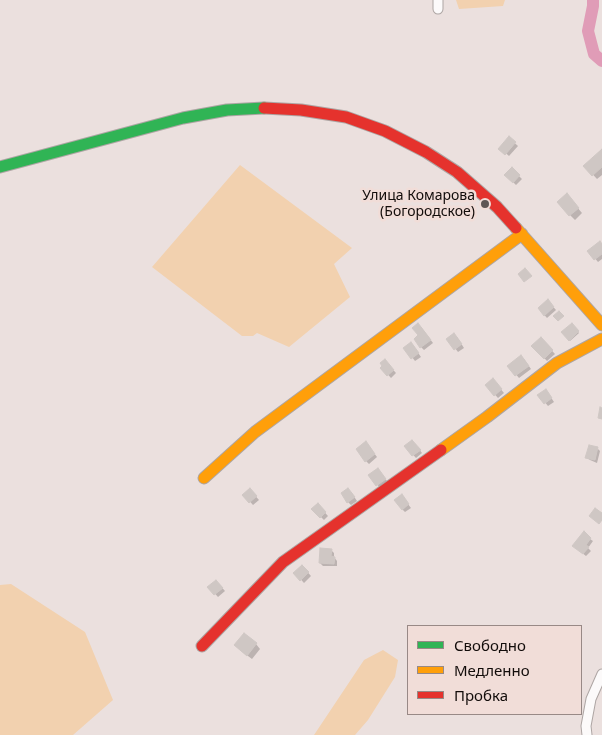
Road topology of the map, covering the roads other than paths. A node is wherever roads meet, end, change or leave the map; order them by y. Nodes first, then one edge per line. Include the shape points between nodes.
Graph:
1 (0, 167) edge
2 (522, 234) junction
3 (602, 325) edge
4 (602, 339) edge
5 (204, 478) dead end
6 (202, 646) dead end
7 (602, 674) edge
8 (587, 735) edge

1 - 2 street via 183,118 227,110 300,110 346,117 385,131 426,152 457,172
2 - 3 street
2 - 5 street via 255,432
4 - 6 street via 558,363 487,418 283,562
7 - 8 street via 591,699

